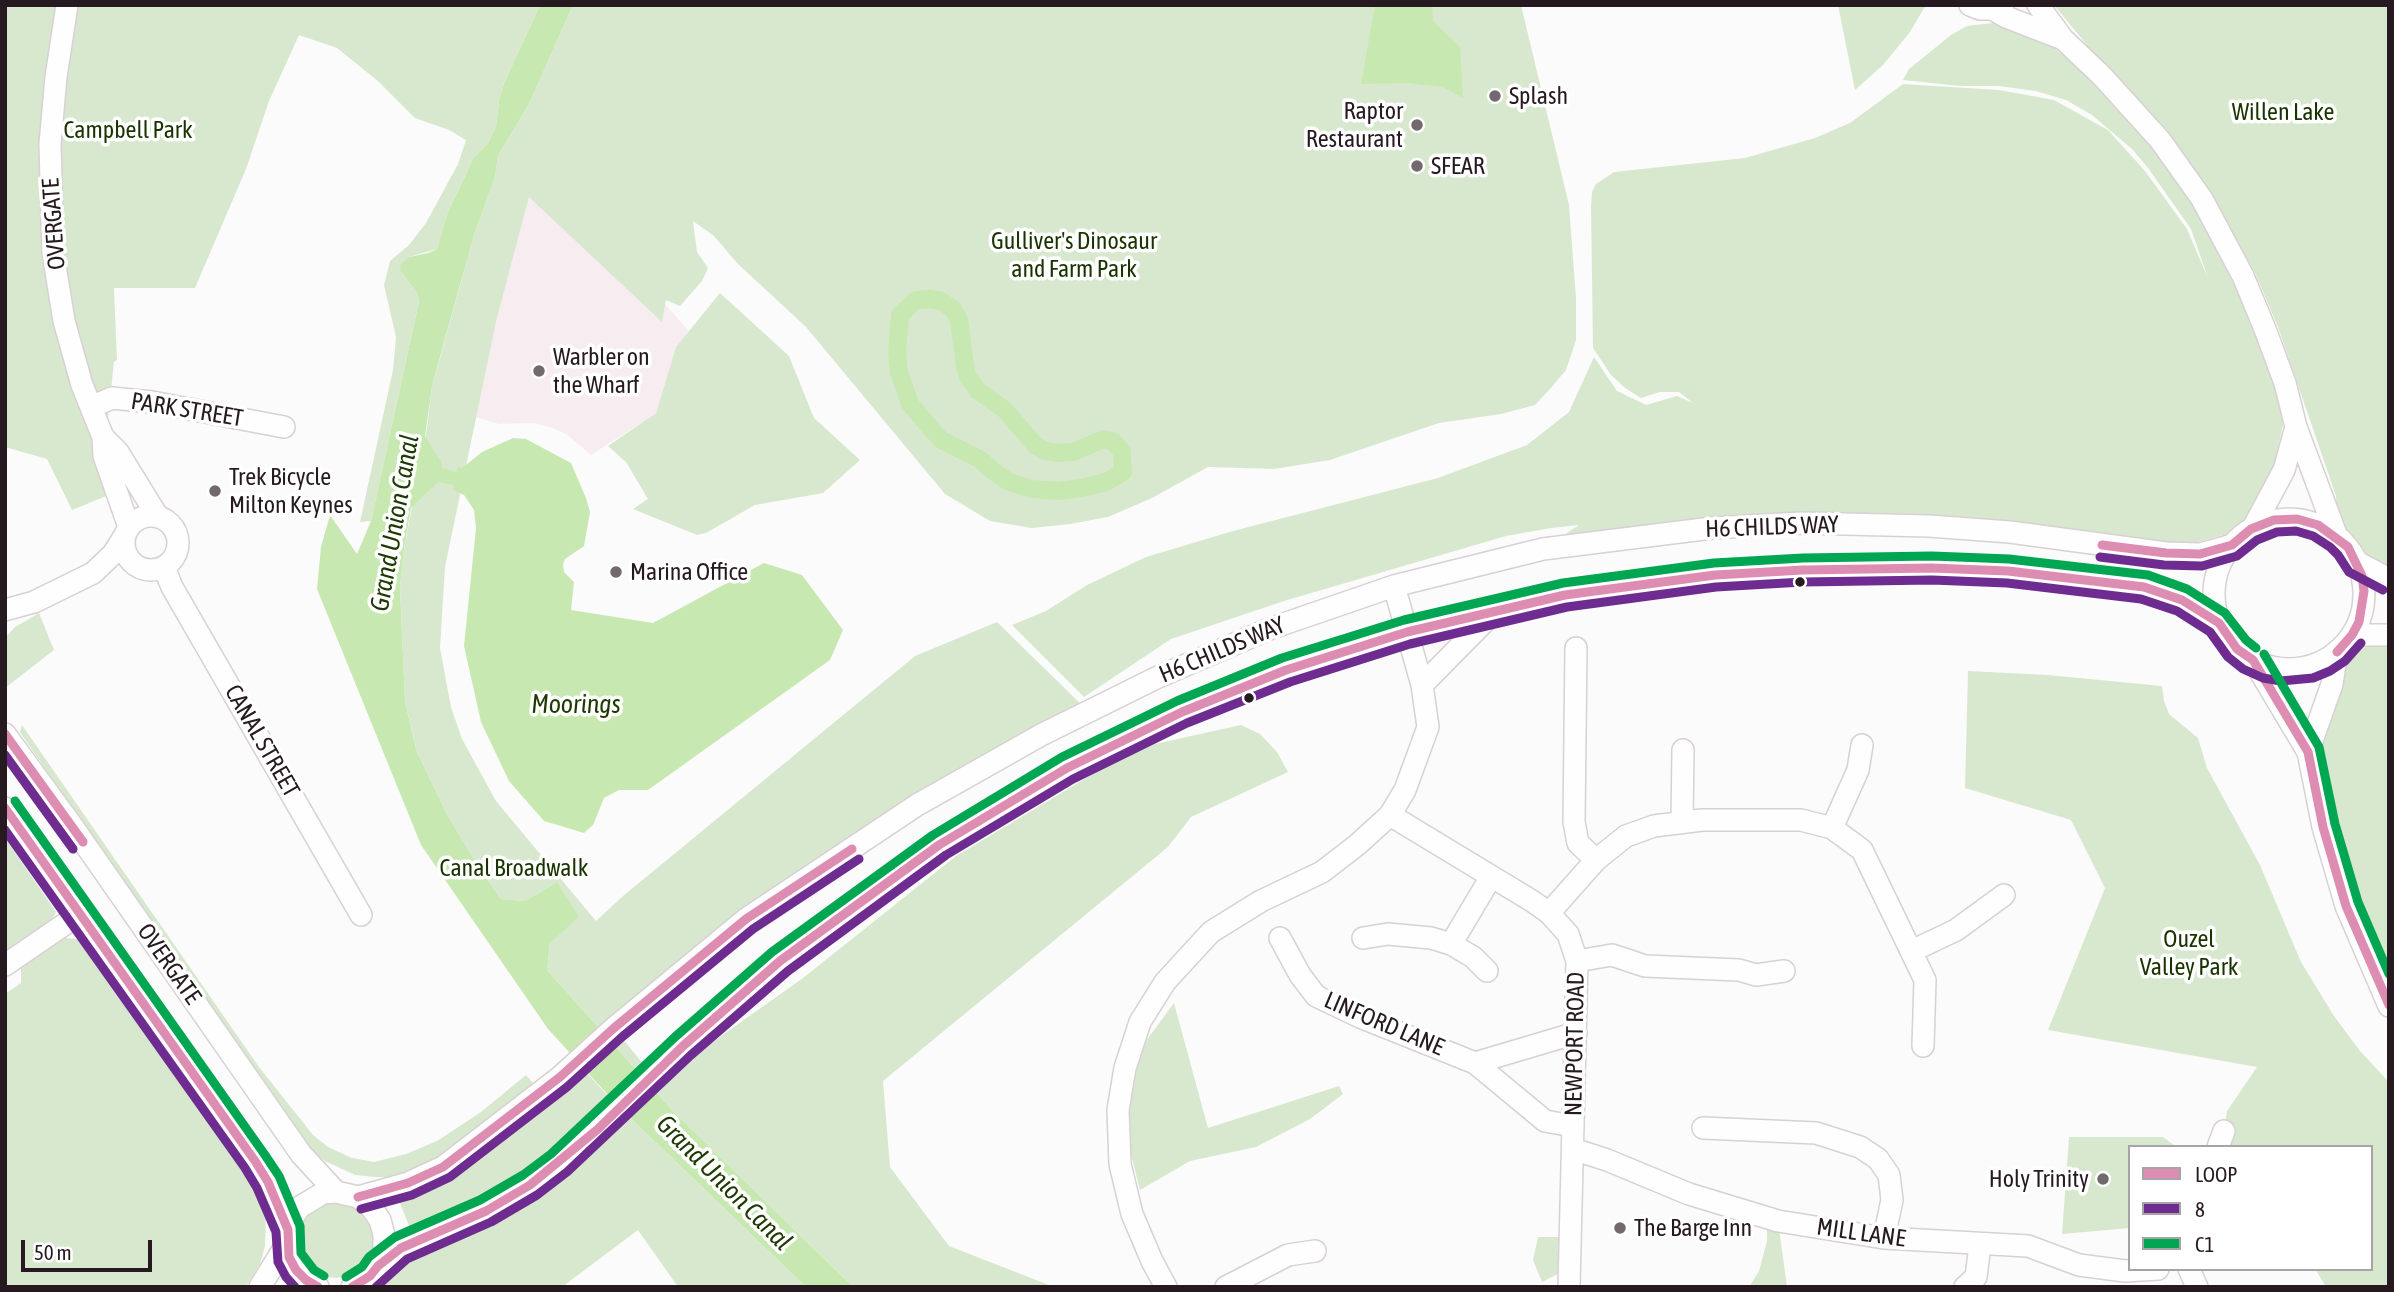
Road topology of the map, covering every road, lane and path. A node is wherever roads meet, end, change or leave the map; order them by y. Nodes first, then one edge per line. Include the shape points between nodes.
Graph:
1 (67, 5) edge
2 (1970, 5) edge
3 (2038, 5) edge
4 (1998, 7) edge
5 (2063, 39) junction
6 (91, 407) junction
7 (284, 427) dead end
8 (2296, 427) junction
9 (103, 437) junction
10 (158, 517) junction
11 (127, 531) junction
12 (2244, 535) junction
13 (2337, 537) junction
14 (2357, 562) junction
15 (155, 568) junction
16 (93, 573) junction
17 (2389, 579) edge
18 (1394, 586) junction
19 (10, 612) edge
20 (1495, 612) junction
21 (2223, 630) junction
22 (1407, 632) junction
23 (2352, 635) junction
24 (2389, 635) edge
25 (1576, 649) dead end
26 (2337, 652) junction
27 (2251, 659) junction
28 (1422, 685) junction
29 (5, 734) edge
30 (1862, 745) dead end
31 (1683, 750) dead end
32 (2308, 752) junction
33 (5, 808) edge
34 (1390, 815) junction
35 (1682, 821) junction
36 (1832, 828) junction
37 (1596, 860) junction
38 (1491, 877) junction
39 (2004, 895) dead end
40 (81, 913) junction
41 (1549, 913) junction
42 (362, 915) dead end
43 (1363, 937) dead end
44 (1280, 938) dead end
45 (1451, 944) junction
46 (1912, 951) junction
47 (1577, 961) junction
48 (5, 965) edge
49 (1487, 971) dead end
50 (1784, 971) dead end
51 (2389, 1006) edge
52 (1576, 1033) junction
53 (1923, 1046) dead end
54 (1475, 1063) junction
55 (1573, 1125) junction
56 (1703, 1128) dead end
57 (1573, 1149) junction
58 (336, 1192) junction
59 (358, 1197) junction
60 (287, 1237) junction
61 (1884, 1238) junction
62 (1980, 1245) junction
63 (1315, 1251) dead end
64 (2128, 1271) edge
65 (2190, 1271) edge
66 (370, 1276) edge
67 (260, 1287) edge
68 (318, 1287) edge
69 (352, 1287) edge
70 (1166, 1287) edge
71 (1226, 1287) edge
72 (1569, 1287) edge
73 (1965, 1287) edge
74 (2197, 1287) edge

1 - 6 street, OVERGATE via 50,144 53,253 64,321
2 - 4 street
3 - 5 street
4 - 5 street via 2006,17
5 - 8 street via 2160,140 2202,199 2243,275 2285,383
6 - 7 street, PARK STREET via 112,398 152,402
6 - 9 street, OVERGATE
8 - 12 street via 2284,470
8 - 13 street
9 - 10 street, OVERGATE via 118,452
9 - 11 street, OVERGATE via 104,456
10 - 11 street via 142,518
10 - 15 street via 171,525 177,539 175,555
11 - 15 street via 126,553 137,566
11 - 16 street via 113,554
12 - 13 street via 2274,520 2297,519
12 - 18 street, H6 CHILDS WAY via 2200,554 2166,554 2010,532 1929,526 1801,523 1712,528 1543,549
12 - 21 street via 2218,569 2214,596
13 - 14 street
14 - 17 street
14 - 23 street via 2363,607
15 - 16 street
15 - 42 street, CANAL STREET via 173,587
16 - 19 street
18 - 22 street
18 - 59 street, H6 CHILDS WAY via 1269,629 1156,678 917,805 746,919 560,1077 443,1167
20 - 21 street, H6 CHILDS WAY via 1565,595 1715,575 1932,568 2008,571 2144,587 2182,600
20 - 22 street, H6 CHILDS WAY
20 - 28 street
21 - 27 street
22 - 28 street
22 - 66 street, H6 CHILDS WAY via 1286,670 1182,712 1067,768 939,845 780,961 598,1129 530,1185 486,1211 401,1248
23 - 24 street
23 - 26 street
25 - 37 street via 1574,822 1578,843
26 - 27 street via 2297,669
26 - 32 street via 2332,684
27 - 32 street
28 - 34 street via 1428,727 1405,790
29 - 58 street, OVERGATE via 301,1154
30 - 36 street via 1858,770
31 - 35 street
32 - 51 street via 2346,906
33 - 40 street, OVERGATE
34 - 38 street, NEWPORT ROAD
34 - 70 street via 1322,872 1211,932 1165,982 1140,1022 1118,1110 1120,1164 1132,1213
35 - 36 street via 1801,820
35 - 37 street via 1626,836
36 - 46 street via 1861,850
37 - 41 street
38 - 41 street, NEWPORT ROAD
38 - 45 street
39 - 46 street via 1955,930
40 - 48 street
40 - 60 street, OVERGATE via 256,1161
41 - 47 street, NEWPORT ROAD via 1568,934
43 - 45 street via 1410,935
44 - 54 street, LINFORD LANE via 1316,996
45 - 49 street
46 - 53 street via 1925,979
47 - 50 street via 1612,955 1645,965 1756,975
47 - 52 street, NEWPORT ROAD
52 - 54 street, LINFORD LANE
52 - 55 street, NEWPORT ROAD
54 - 55 street, LINFORD LANE via 1545,1121
55 - 57 street, NEWPORT ROAD
56 - 61 street via 1816,1132 1860,1147 1878,1159 1889,1175 1892,1200
57 - 61 street, MILL LANE via 1689,1194 1767,1218
57 - 72 street, NEWPORT ROAD
58 - 59 street
58 - 60 street via 311,1199 292,1218
59 - 66 street via 371,1206 382,1227 384,1251
60 - 67 street
60 - 68 street, OVERGATE via 296,1270
61 - 62 street, MILL LANE
62 - 64 street, MILL LANE via 2028,1246 2079,1265
62 - 73 street via 1976,1277
63 - 71 street via 1288,1255
65 - 74 street
66 - 69 street, H6 CHILDS WAY

